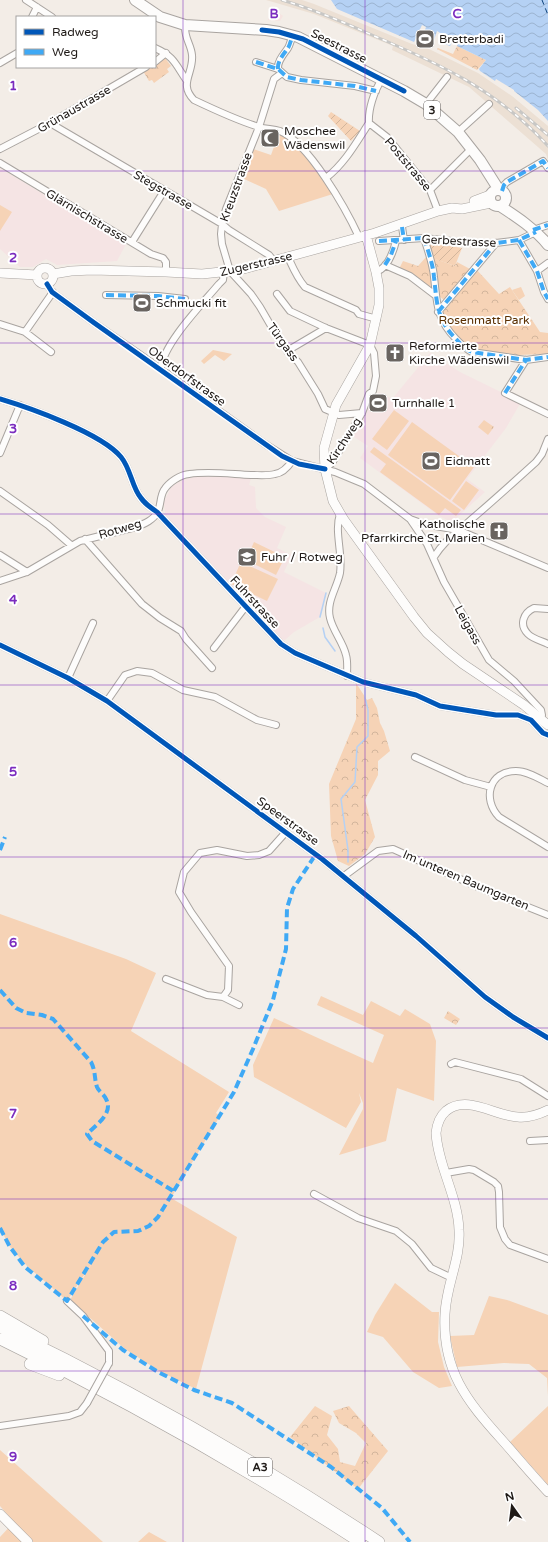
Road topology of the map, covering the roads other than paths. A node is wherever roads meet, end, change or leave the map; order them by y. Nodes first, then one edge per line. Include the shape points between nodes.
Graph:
1 (26, 0) edge
2 (135, 0) edge
3 (37, 7) junction
4 (32, 16) edge
5 (50, 16) edge
6 (185, 25) junction
7 (293, 35) junction
8 (156, 48) edge
9 (166, 53) junction
10 (16, 54) edge
11 (156, 61) edge
12 (256, 62) dead end
13 (0, 63) edge
14 (144, 68) edge
15 (280, 71) junction
16 (447, 77) dead end
17 (382, 79) junction
18 (187, 81) junction
19 (376, 90) junction
20 (426, 104) junction
21 (489, 104) dead end
22 (50, 123) junction
23 (369, 123) junction
24 (259, 127) junction
25 (458, 132) junction
26 (0, 148) edge
27 (472, 148) junction
28 (0, 163) edge
29 (548, 168) edge
30 (326, 178) junction
31 (164, 190) junction
32 (430, 190) junction
33 (497, 197) junction
34 (438, 211) junction
35 (222, 224) junction
36 (548, 225) edge
37 (402, 227) dead end
38 (535, 231) junction
39 (363, 236) junction
40 (424, 238) junction
41 (404, 240) junction
42 (519, 240) junction
43 (379, 241) dead end
44 (396, 241) junction
45 (132, 242) junction
46 (496, 243) junction
47 (548, 245) edge
48 (288, 257) junction
49 (274, 261) junction
50 (548, 263) edge
51 (385, 265) junction
52 (537, 271) junction
53 (0, 272) edge
54 (166, 272) junction
55 (227, 272) junction
56 (376, 272) junction
57 (53, 274) junction
58 (37, 275) junction
59 (47, 284) junction
60 (53, 292) junction
61 (277, 294) dead end
62 (106, 295) dead end
63 (435, 295) junction
64 (185, 299) dead end
65 (548, 299) edge
66 (438, 312) junction
67 (377, 319) junction
68 (0, 324) edge
69 (326, 328) junction
70 (25, 332) junction
71 (370, 345) junction
72 (287, 351) junction
73 (51, 352) dead end
74 (548, 357) edge
75 (526, 360) junction
76 (161, 369) junction
77 (0, 399) edge
78 (20, 405) junction
79 (333, 413) junction
80 (362, 413) junction
81 (548, 414) edge
82 (548, 438) edge
83 (0, 453) edge
84 (545, 456) edge
85 (292, 461) junction
86 (325, 469) junction
87 (0, 491) edge
88 (158, 512) junction
89 (340, 514) junction
90 (410, 519) junction
91 (458, 530) junction
92 (85, 539) junction
93 (71, 545) junction
94 (0, 555) edge
95 (434, 557) junction
96 (548, 568) edge
97 (27, 572) junction
98 (0, 581) edge
99 (246, 606) junction
100 (548, 609) edge
101 (93, 623) dead end
102 (548, 644) edge
103 (0, 645) edge
104 (214, 648) dead end
105 (212, 668) dead end
106 (347, 676) junction
107 (68, 678) junction
108 (107, 701) junction
109 (545, 722) edge
110 (276, 725) dead end
111 (548, 735) edge
112 (415, 757) dead end
113 (548, 783) edge
114 (491, 787) junction
115 (286, 832) junction
116 (548, 847) edge
117 (344, 876) junction
118 (548, 915) edge
119 (166, 979) dead end
120 (223, 997) junction
121 (239, 1005) dead end
122 (548, 1038) edge
123 (451, 1064) dead end
124 (548, 1096) edge
125 (548, 1110) edge
126 (548, 1140) edge
127 (530, 1141) dead end
128 (446, 1173) junction
129 (314, 1194) dead end
130 (548, 1260) edge
131 (452, 1278) junction
132 (67, 1301) dead end
133 (0, 1316) edge
134 (0, 1327) edge
135 (0, 1339) edge
136 (30, 1364) dead end
137 (92, 1373) junction
138 (122, 1400) junction
139 (0, 1426) edge
140 (548, 1492) edge
141 (0, 1514) edge
142 (28, 1542) edge
143 (360, 1542) edge
144 (379, 1542) edge

1 - 3 street
2 - 6 main road, Seestrasse / 3 via 160,17
3 - 4 street
3 - 5 street
6 - 7 main road, Seestrasse / 3 via 266,30
6 - 18 street via 184,33 192,55
7 - 15 street, Kreuzstrasse via 277,66
7 - 17 main road, Seestrasse / 3
8 - 9 street
9 - 11 street
9 - 18 street
10 - 13 street
12 - 15 street
14 - 22 street, Grünaustrasse
15 - 19 street via 287,77 301,80
15 - 24 street, Kreuzstrasse via 274,79
16 - 20 street
17 - 19 street
17 - 20 main road, Seestrasse / 3
18 - 24 street via 188,91 194,100
19 - 23 street
20 - 25 main road, Seestrasse / 3
21 - 25 street
22 - 26 street, Grünaustrasse
22 - 31 street, Stegstrasse
23 - 30 street via 345,159
23 - 32 street, Poststrasse via 387,137
24 - 30 street via 280,131 291,138
24 - 35 street, Kreuzstrasse
25 - 27 main road, Seestrasse / 3
27 - 32 street
27 - 33 main road, Seestrasse / 3 via 487,172
28 - 45 street, Glärnischstrasse
29 - 33 street via 543,161 507,182
30 - 39 street
31 - 35 street, Stegstrasse
31 - 45 street
32 - 34 street, Poststrasse
33 - 34 street, Zugerstrasse
33 - 38 main road via 513,214
34 - 39 street, Zugerstrasse
35 - 49 street, Stegstrasse
35 - 55 street, Kreuzstrasse via 222,244
36 - 38 street, Gerbestrasse
37 - 41 street
38 - 42 street, Gerbestrasse
38 - 47 main road
39 - 48 street, Zugerstrasse
39 - 56 street
40 - 41 street, Gerbestrasse
40 - 46 street, Gerbestrasse
40 - 63 street via 431,261
41 - 44 street, Gerbestrasse
42 - 46 street, Gerbestrasse
42 - 52 street
43 - 44 street, Gerbestrasse
44 - 51 street
45 - 54 street, Glärnischstrasse via 165,260
46 - 66 street
48 - 49 street, Zugerstrasse
48 - 67 street via 305,287 356,310 359,314
49 - 55 street, Zugerstrasse
50 - 52 street
51 - 56 street via 382,270
51 - 63 street via 415,278
52 - 65 street
53 - 58 street, Zugerstrasse
54 - 55 street, Zugerstrasse
54 - 57 street, Zugerstrasse via 81,270
55 - 72 street, Türgass via 247,290 260,307
55 - 76 street via 220,284 180,331 161,361
56 - 67 street via 380,297
57 - 58 street, Zugerstrasse via 45,268
57 - 59 street
58 - 59 street via 40,282
59 - 60 street, Oberdorfstrasse
60 - 70 street
60 - 76 street, Oberdorfstrasse
61 - 69 street via 290,311
62 - 64 street
63 - 66 street
66 - 75 street via 451,335 467,350
67 - 71 street
68 - 70 street
69 - 71 street
69 - 72 street
70 - 73 street
71 - 79 street
71 - 80 street, Kirchweg via 374,353 376,376 373,391 369,394
72 - 79 street, Türgass via 298,362 325,409
74 - 75 street
75 - 81 street via 505,393
76 - 85 street, Oberdorfstrasse
77 - 78 street, Fuhrstrasse
78 - 83 street
78 - 88 street, Fuhrstrasse via 83,432 114,450 126,464 140,497
79 - 80 street, Kirchweg
79 - 86 street via 324,453
80 - 86 street, Kirchweg via 332,463
82 - 84 street
84 - 91 street
85 - 86 street, Oberdorfstrasse
85 - 88 street via 283,471 276,474 210,473 182,476 172,481 164,490
86 - 89 street via 330,492
86 - 90 street, Oberdorfstrasse via 364,484
87 - 93 street
88 - 92 street, Rotweg via 143,524
88 - 99 street, Fuhrstrasse
89 - 106 street via 340,574 329,610 346,654
89 - 109 street via 428,633 463,664
90 - 91 street, Oberdorfstrasse
90 - 95 street, Leigass
91 - 95 street
91 - 96 street, Oberdorfstrasse
92 - 93 street, Rotweg
92 - 105 street via 142,604 182,631
93 - 97 street, Rotweg
94 - 97 street
95 - 109 street, Leigass via 447,588 489,660 514,681 541,710
97 - 98 street, Rotweg
99 - 104 street
99 - 106 street, Fuhrstrasse via 281,644
100 - 102 street via 534,608 524,615 523,620 528,635
101 - 107 street
103 - 107 street, Speerstrasse
106 - 111 street, Fuhrstrasse via 376,686 416,694 440,706 496,715 518,715 531,720
107 - 108 street, Speerstrasse
108 - 110 street via 125,675 138,671 152,673 183,690 215,697 257,720
108 - 115 street, Speerstrasse
112 - 114 street via 465,780
113 - 114 street via 526,772 510,772 498,778
114 - 116 street via 491,805 496,814
115 - 117 street, Speerstrasse
115 - 120 street via 269,851 259,855 248,856 217,850 200,853 184,872 179,892 230,966 228,990
117 - 118 street, Im unteren Baumgarten via 378,850 393,849
117 - 122 street, Speerstrasse via 485,997
119 - 120 street via 207,995
120 - 121 street
123 - 124 street via 455,1062 521,1078
125 - 128 street via 530,1117 517,1117 466,1104 448,1109 439,1119 436,1133
126 - 127 street
128 - 130 street via 464,1169 474,1170 494,1182 498,1186 500,1227 504,1239 510,1246
128 - 131 street via 459,1228 460,1244
129 - 131 street via 358,1218 396,1231 412,1244 431,1268
131 - 140 street via 446,1302 445,1324 449,1356 455,1376 475,1409
132 - 139 street, bridge via 83,1316 109,1351 109,1362 80,1412 69,1416
133 - 137 highway
134 - 137 highway, A3
135 - 138 highway, A3
136 - 138 highway
137 - 144 highway, A3 via 250,1461
138 - 143 highway, A3 via 263,1480
141 - 142 street

